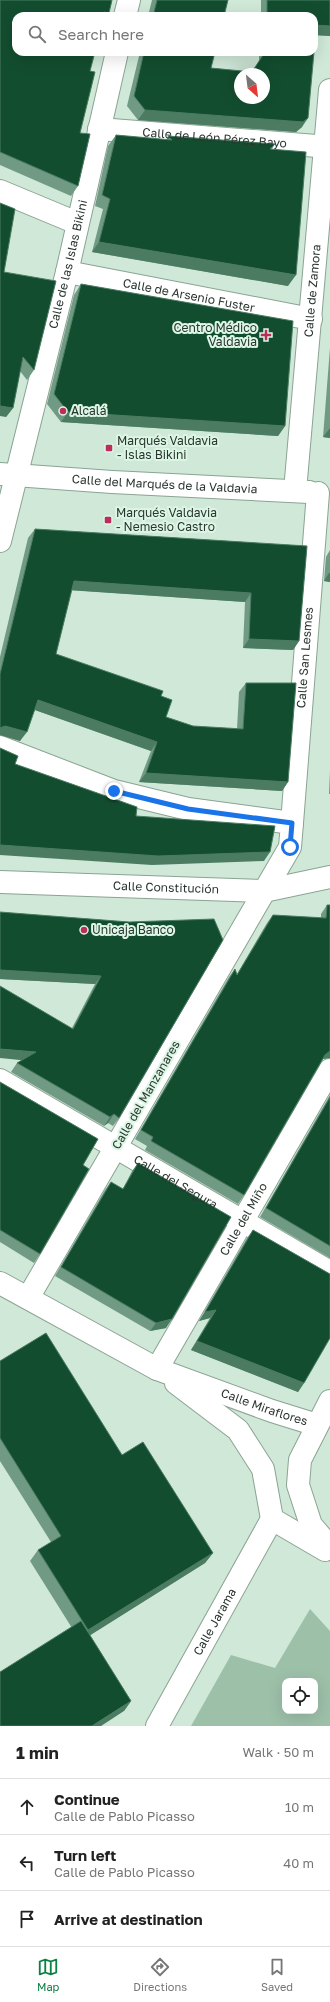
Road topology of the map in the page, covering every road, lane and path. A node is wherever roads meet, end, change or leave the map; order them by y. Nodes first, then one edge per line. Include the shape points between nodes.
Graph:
1 (129, 0) edge
2 (126, 12) edge
3 (116, 56) edge
4 (330, 90) edge
5 (99, 129) junction
6 (328, 146) edge
7 (0, 191) edge
8 (77, 223) junction
9 (67, 272) junction
10 (311, 319) junction
11 (8, 475) edge
12 (295, 491) junction
13 (324, 493) edge
14 (0, 541) edge
15 (0, 747) edge
16 (292, 823) junction
17 (330, 877) edge
18 (0, 882) edge
19 (264, 891) junction
20 (330, 1070) edge
21 (0, 1080) edge
22 (116, 1147) junction
23 (243, 1221) junction
24 (330, 1272) edge
25 (0, 1283) edge
26 (28, 1298) junction
27 (157, 1369) junction
28 (330, 1401) edge
29 (317, 1425) junction
30 (272, 1519) junction
31 (311, 1525) junction
32 (330, 1547) edge
33 (330, 1554) edge
34 (158, 1726) edge

1 - 2 street
3 - 5 street, Calle de las Islas Bikini
4 - 6 street, Calle de Zamora
5 - 6 street, Calle de León Pérez Bayo
5 - 8 street, Calle de las Islas Bikini
6 - 10 street, Calle de Zamora
7 - 8 street
8 - 9 street, Calle de las Islas Bikini
9 - 10 street, Calle de Arsenio Fuster
9 - 11 street, Calle de las Islas Bikini
10 - 12 street, Calle de Zamora
11 - 12 street, Calle del Marqués de la Valdavia
11 - 14 street, Calle de las Islas Bikini
12 - 13 street, Calle del Marqués de la Valdavia
13 - 16 street, Calle San Lesmes
15 - 16 street via 114,791 188,809
16 - 19 street, Calle San Lesmes via 290,847
17 - 19 street, Calle Constitución
18 - 19 street, Calle Constitución
19 - 22 street, Calle del Manzanares
20 - 23 street, Calle del Miño
21 - 22 street, Calle del Segura
22 - 23 street, Calle del Segura
22 - 26 street, Calle del Manzanares
23 - 24 street, Calle del Segura
23 - 27 street, Calle del Miño
25 - 26 street, Calle Miraflores
26 - 27 street, Calle Miraflores
27 - 29 street, Calle Miraflores
27 - 30 street, Calle Miraflores via 238,1430 263,1469
28 - 29 street
29 - 31 street, Calle Miraflores via 300,1460 298,1485
30 - 31 street
30 - 33 street
30 - 34 street, Calle Jarama
31 - 32 street, Calle Miraflores

